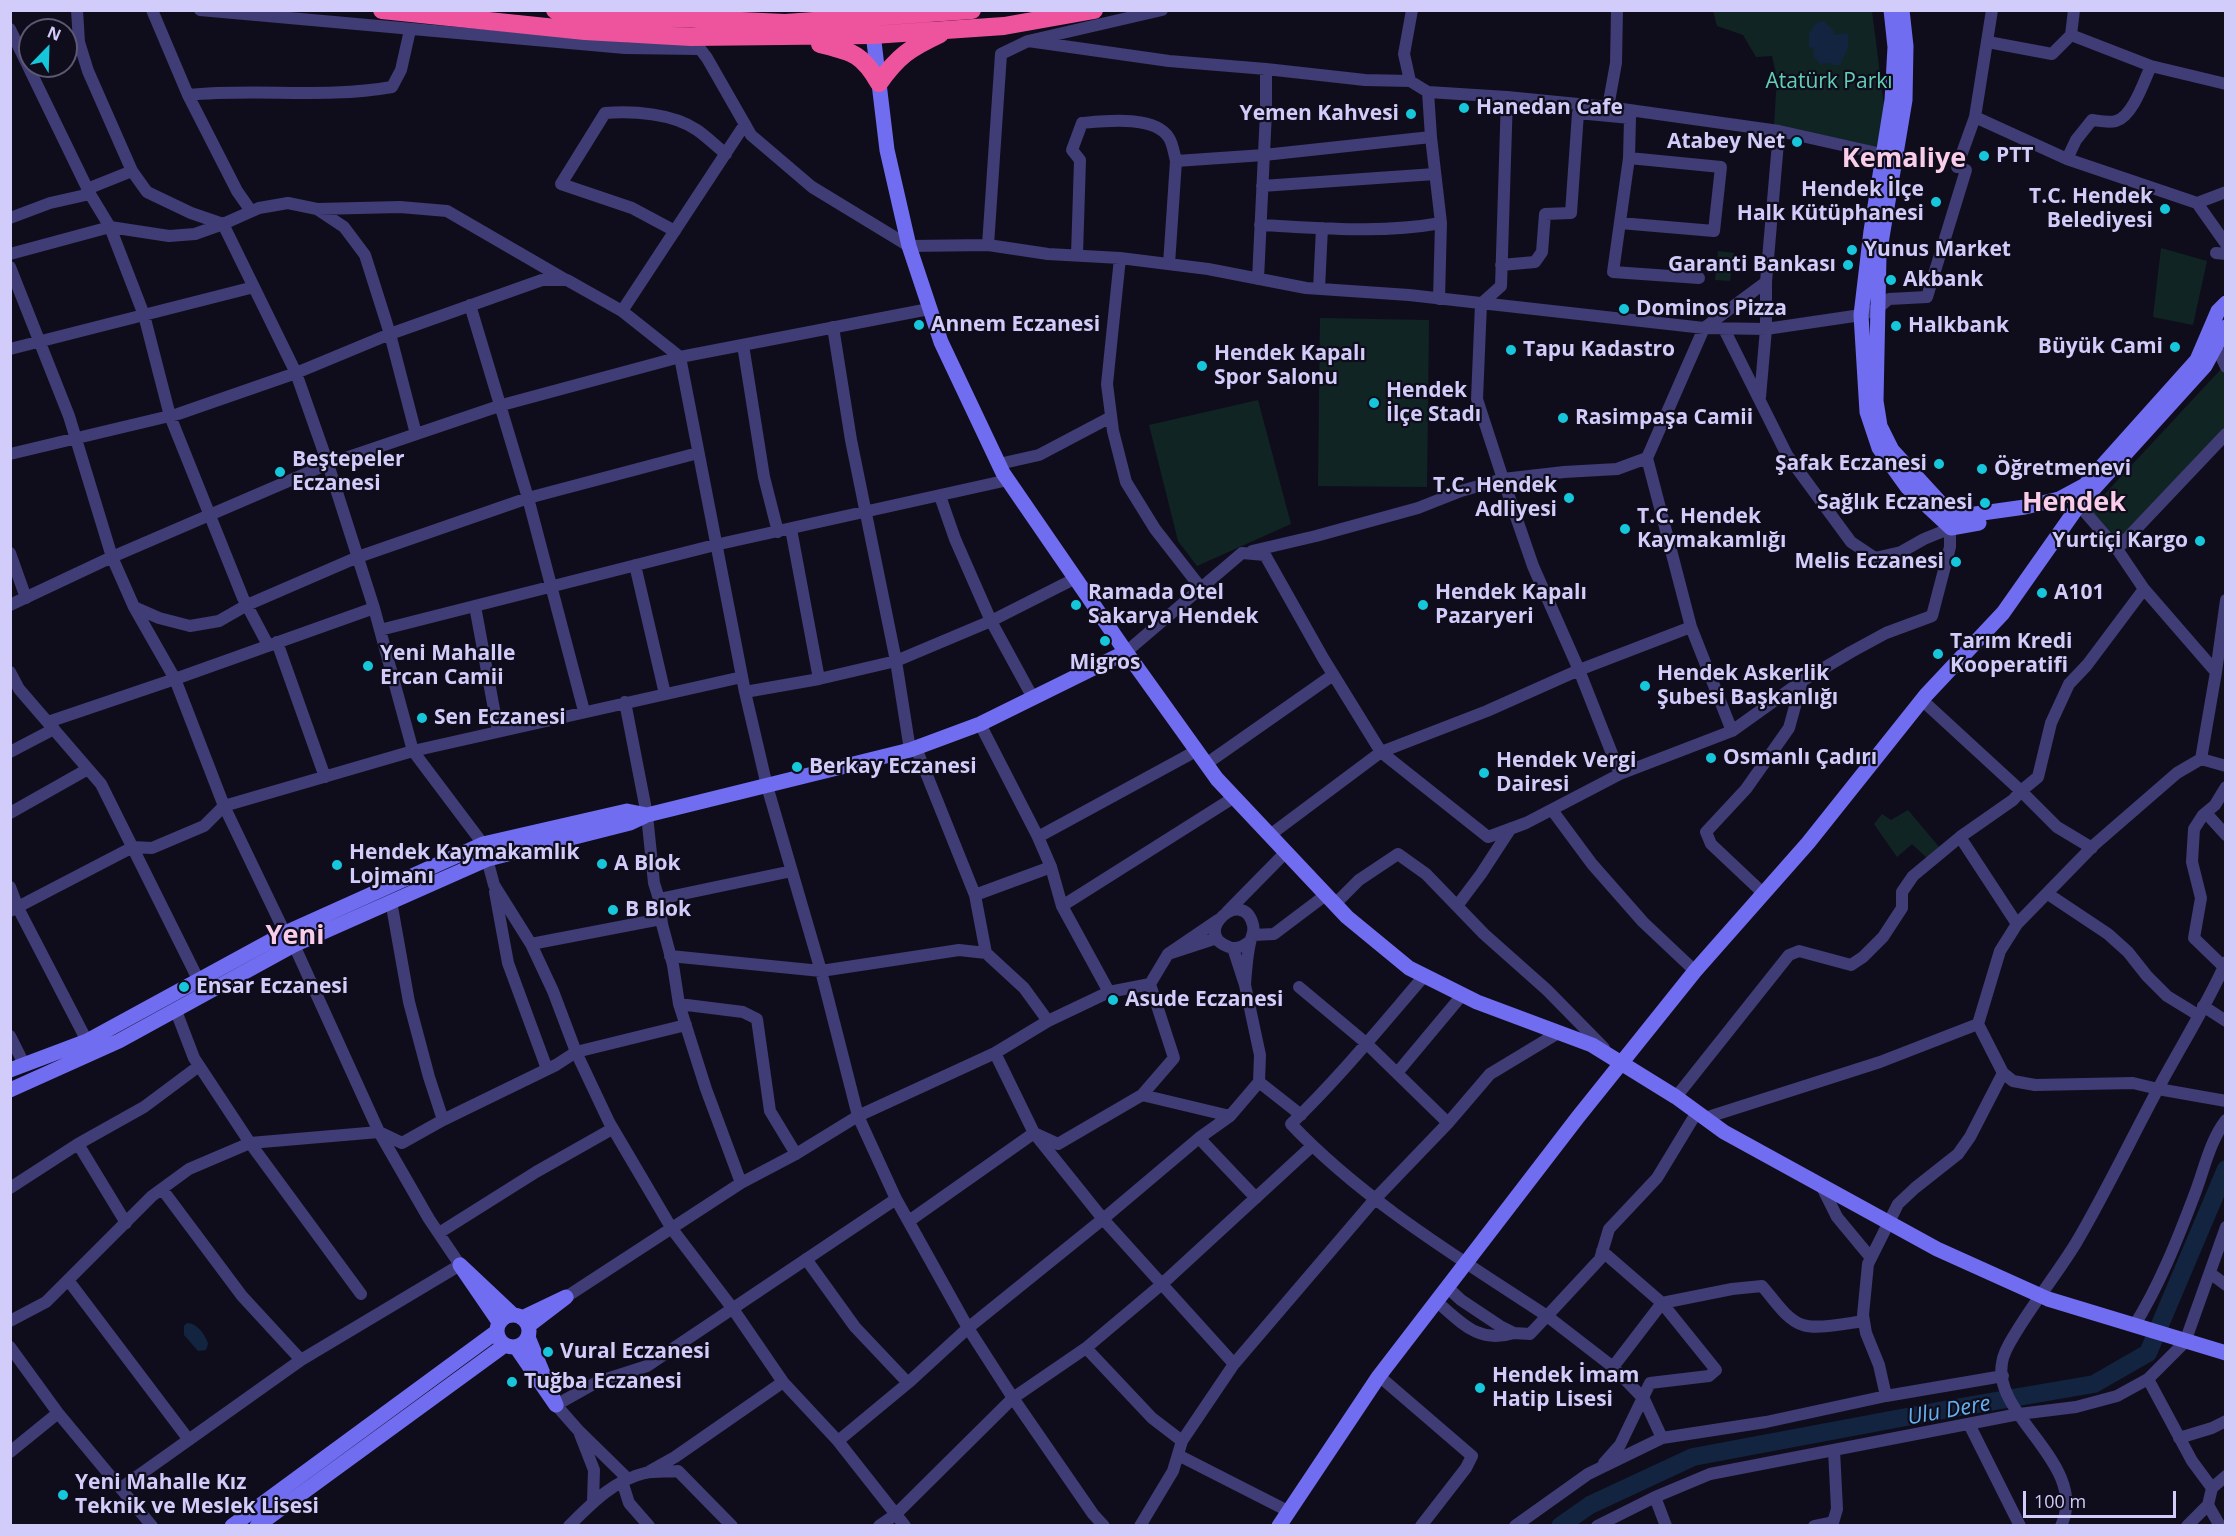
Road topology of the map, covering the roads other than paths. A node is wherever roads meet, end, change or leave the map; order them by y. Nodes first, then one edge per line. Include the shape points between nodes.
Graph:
1 (77, 10) edge
2 (152, 10) edge
3 (200, 10) edge
4 (382, 10) edge
5 (555, 10) edge
6 (823, 10) edge
7 (972, 10) edge
8 (1094, 10) edge
9 (1162, 10) edge
10 (1412, 10) edge
11 (1617, 10) edge
12 (1891, 10) edge
13 (1902, 10) edge
14 (1992, 10) edge
15 (2074, 10) edge
16 (932, 12) edge
17 (871, 21) edge
18 (10, 29) edge
19 (797, 29) junction
20 (411, 30) junction
21 (950, 30) junction
22 (2071, 36) junction
23 (1029, 40) junction
24 (1988, 42) junction
25 (695, 43) junction
26 (2151, 66) junction
27 (1266, 69) junction
28 (1410, 81) junction
29 (879, 83) junction
30 (2226, 84) edge
31 (1428, 92) junction
32 (188, 95) junction
33 (1507, 97) junction
34 (1608, 106) junction
35 (1975, 117) junction
36 (746, 124) junction
37 (1779, 131) junction
38 (1431, 137) junction
39 (726, 154) junction
40 (1263, 155) junction
41 (1889, 155) junction
42 (1629, 158) junction
43 (2067, 159) junction
44 (1176, 161) junction
45 (132, 171) junction
46 (1435, 174) junction
47 (1262, 186) junction
48 (88, 192) junction
49 (2226, 192) edge
50 (2197, 203) junction
51 (317, 209) junction
52 (251, 212) junction
53 (10, 218) edge
54 (1441, 223) junction
55 (1620, 223) junction
56 (223, 224) junction
57 (1260, 225) junction
58 (110, 227) junction
59 (1322, 228) junction
60 (675, 231) junction
61 (2226, 244) edge
62 (988, 245) junction
63 (909, 246) junction
64 (10, 254) edge
65 (1077, 255) junction
66 (1120, 258) junction
67 (1169, 264) junction
68 (1501, 265) junction
69 (10, 267) edge
70 (1699, 278) dead end
71 (1258, 279) junction
72 (567, 280) junction
73 (1766, 282) junction
74 (254, 287) junction
75 (1319, 289) junction
76 (1439, 299) junction
77 (2226, 303) edge
78 (1481, 304) junction
79 (471, 305) junction
80 (929, 309) junction
81 (1877, 309) junction
82 (622, 312) junction
83 (144, 315) junction
84 (1861, 315) junction
85 (833, 327) junction
86 (1704, 328) junction
87 (1724, 329) junction
88 (1766, 329) junction
89 (390, 334) junction
90 (2221, 341) edge
91 (40, 342) junction
92 (743, 345) junction
93 (10, 349) edge
94 (680, 357) junction
95 (2226, 367) edge
96 (296, 373) junction
97 (1759, 399) junction
98 (502, 405) junction
99 (170, 416) junction
100 (1111, 417) junction
101 (416, 434) junction
102 (2226, 434) edge
103 (75, 438) junction
104 (698, 453) junction
105 (10, 454) edge
106 (1647, 458) junction
107 (328, 464) junction
108 (999, 464) junction
109 (1503, 479) junction
110 (1008, 480) junction
111 (2085, 485) junction
112 (940, 496) junction
113 (528, 498) junction
114 (2079, 506) junction
115 (1948, 511) junction
116 (866, 512) junction
117 (210, 515) junction
118 (1951, 528) junction
119 (791, 529) junction
120 (778, 531) junction
121 (715, 545) junction
122 (2117, 549) junction
123 (10, 553) edge
124 (1242, 553) junction
125 (112, 557) junction
126 (358, 557) junction
127 (635, 565) junction
128 (1076, 578) junction
129 (550, 587) junction
130 (1201, 588) junction
131 (2144, 589) junction
132 (26, 598) junction
133 (2226, 600) edge
134 (10, 605) edge
135 (247, 605) junction
136 (475, 606) junction
137 (134, 607) junction
138 (374, 608) junction
139 (991, 621) junction
140 (1691, 627) junction
141 (380, 630) junction
142 (273, 643) junction
143 (1126, 652) junction
144 (896, 661) junction
145 (1579, 670) junction
146 (10, 672) edge
147 (2216, 672) junction
148 (1334, 675) junction
149 (742, 677) junction
150 (175, 679) junction
151 (819, 679) junction
152 (1802, 681) junction
153 (745, 692) junction
154 (664, 694) junction
155 (1033, 698) junction
156 (1922, 700) junction
157 (625, 702) junction
158 (584, 711) junction
159 (980, 724) junction
160 (51, 726) junction
161 (498, 731) junction
162 (1732, 731) junction
163 (913, 749) junction
164 (413, 751) junction
165 (1196, 751) junction
166 (10, 752) edge
167 (1381, 752) junction
168 (2201, 759) junction
169 (1206, 764) junction
170 (2226, 766) edge
171 (88, 769) junction
172 (1620, 774) junction
173 (325, 777) junction
174 (767, 786) junction
175 (2226, 787) edge
176 (2021, 791) junction
177 (1233, 798) junction
178 (224, 806) junction
179 (1552, 810) junction
180 (10, 813) edge
181 (2206, 813) junction
182 (647, 814) junction
183 (1511, 828) junction
184 (1270, 835) junction
185 (2226, 835) edge
186 (1038, 837) junction
187 (1960, 837) junction
188 (483, 844) junction
189 (133, 847) junction
190 (2092, 848) junction
191 (1286, 852) junction
192 (488, 859) junction
193 (1051, 867) junction
194 (792, 871) junction
195 (494, 885) junction
196 (10, 887) edge
197 (1764, 894) junction
198 (2048, 894) junction
199 (975, 895) junction
200 (659, 899) junction
201 (1331, 899) junction
202 (391, 901) junction
203 (1062, 906) junction
204 (1457, 906) junction
205 (14, 909) edge
206 (1222, 916) junction
207 (661, 919) junction
208 (2017, 924) junction
209 (1217, 938) junction
210 (1251, 938) junction
211 (289, 939) junction
212 (531, 944) junction
213 (1233, 948) junction
214 (986, 953) junction
215 (1168, 954) junction
216 (670, 956) junction
217 (2225, 964) edge
218 (821, 971) junction
219 (1695, 971) junction
220 (1425, 975) junction
221 (198, 979) junction
222 (1150, 984) junction
223 (1245, 985) junction
224 (1299, 987) dead end
225 (1109, 993) junction
226 (1463, 994) junction
227 (679, 1004) junction
228 (176, 1011) junction
229 (2200, 1011) junction
230 (1048, 1021) junction
231 (2226, 1021) edge
232 (1978, 1024) junction
233 (686, 1025) junction
234 (1558, 1033) junction
235 (10, 1036) edge
236 (87, 1041) junction
237 (1366, 1043) junction
238 (576, 1052) junction
239 (995, 1053) junction
240 (1621, 1065) junction
241 (199, 1066) junction
242 (17, 1067) edge
243 (547, 1069) junction
244 (1397, 1073) junction
245 (2003, 1073) junction
246 (1259, 1082) junction
247 (2158, 1089) junction
248 (10, 1090) edge
249 (1142, 1095) junction
250 (1676, 1097) junction
251 (2226, 1101) edge
252 (1300, 1114) junction
253 (1701, 1115) junction
254 (858, 1116) junction
255 (1230, 1116) junction
256 (443, 1120) junction
257 (2226, 1120) edge
258 (1448, 1123) junction
259 (612, 1129) junction
260 (379, 1132) junction
261 (1034, 1133) junction
262 (1199, 1138) junction
263 (250, 1143) junction
264 (78, 1144) junction
265 (1312, 1146) junction
266 (796, 1154) junction
267 (741, 1183) junction
268 (1821, 1185) junction
269 (10, 1188) edge
270 (162, 1189) junction
271 (1256, 1198) junction
272 (896, 1199) junction
273 (1375, 1199) junction
274 (1103, 1219) junction
275 (909, 1221) junction
276 (126, 1223) junction
277 (1890, 1224) junction
278 (2226, 1227) edge
279 (672, 1229) junction
280 (440, 1233) junction
281 (1602, 1251) junction
282 (1871, 1258) junction
283 (806, 1259) junction
284 (1466, 1262) junction
285 (460, 1265) junction
286 (2210, 1273) junction
287 (68, 1280) junction
288 (1162, 1284) junction
289 (2226, 1285) edge
290 (1447, 1287) junction
291 (361, 1294) dead end
292 (2039, 1295) junction
293 (566, 1297) joint
294 (1436, 1301) junction
295 (1662, 1303) junction
296 (733, 1309) junction
297 (1547, 1316) junction
298 (1864, 1321) junction
299 (10, 1322) edge
300 (2137, 1327) junction
301 (968, 1328) junction
302 (513, 1330) junction
303 (1514, 1333) junction
304 (2179, 1340) junction
305 (10, 1347) edge
306 (1086, 1348) junction
307 (2226, 1353) edge
308 (302, 1360) junction
309 (1234, 1364) junction
310 (1613, 1367) junction
311 (1379, 1376) junction
312 (2148, 1379) junction
313 (2003, 1380) junction
314 (783, 1382) junction
315 (908, 1383) junction
316 (1886, 1396) junction
317 (1013, 1398) junction
318 (1644, 1399) junction
319 (556, 1405) junction
320 (2016, 1410) junction
321 (58, 1413) junction
322 (2226, 1421) edge
323 (1969, 1424) junction
324 (578, 1430) junction
325 (1662, 1438) junction
326 (2179, 1438) junction
327 (189, 1440) junction
328 (838, 1441) junction
329 (1182, 1441) junction
330 (1834, 1450) junction
331 (10, 1452) edge
332 (1178, 1455) junction
333 (1599, 1468) junction
334 (646, 1473) junction
335 (2226, 1476) edge
336 (625, 1480) junction
337 (121, 1488) junction
338 (2212, 1488) junction
339 (1655, 1497) junction
340 (593, 1502) junction
341 (2208, 1505) junction
342 (1288, 1511) junction
343 (895, 1515) junction
344 (1832, 1524) edge
345 (153, 1526) edge
346 (232, 1526) edge
347 (257, 1526) edge
348 (569, 1526) edge
349 (649, 1526) edge
350 (732, 1526) edge
351 (879, 1526) edge
352 (905, 1526) edge
353 (1104, 1526) edge
354 (1140, 1526) edge
355 (1279, 1526) edge
356 (1421, 1526) edge
357 (1515, 1526) edge
358 (1596, 1526) edge
359 (1666, 1526) edge
360 (1814, 1526) edge
361 (2020, 1526) edge
362 (2061, 1526) edge
363 (2187, 1526) edge
364 (2220, 1526) edge

1 - 45 street via 79,42 88,70
2 - 32 street
3 - 20 street
4 - 25 highway
5 - 19 highway
6 - 19 highway
7 - 16 highway
8 - 21 highway via 1004,26
9 - 23 street
10 - 28 street via 1404,54
11 - 34 street via 1616,63
12 - 41 main road via 1895,47
13 - 41 main road via 1905,100
14 - 24 street
15 - 22 street
16 - 17 highway
17 - 19 highway
17 - 21 highway
17 - 29 main road
18 - 48 street
19 - 25 highway
19 - 29 highway via 856,55 867,63
20 - 25 street via 624,48
20 - 32 street via 402,70 392,87 324,94
21 - 29 highway via 909,50
22 - 24 street via 2052,54
22 - 26 street
23 - 27 street via 1169,61
23 - 62 street via 1001,54
24 - 35 street
25 - 36 street via 708,58
26 - 30 street
26 - 43 street via 2125,117 2114,122 2092,120
27 - 28 street
27 - 40 street
28 - 31 street
29 - 63 main road via 887,150
31 - 33 street
31 - 38 street
32 - 52 street
33 - 34 street
33 - 68 street
34 - 37 street
35 - 43 street
35 - 81 street via 1927,297 1889,299
36 - 39 street
36 - 63 street via 751,135 812,187
37 - 41 street
37 - 73 street
38 - 40 street
38 - 46 street
39 - 60 street
39 - 60 street via 695,128 669,118 628,111 605,113 561,184 632,208
40 - 44 street
40 - 47 street
41 - 81 main road
41 - 84 main road
42 - 55 street
42 - 55 street via 1721,167 1714,231
42 - 68 street via 1630,118 1578,113 1571,213 1545,214 1542,252 1535,262
43 - 50 street
44 - 65 street via 1170,139 1161,128 1144,122 1082,123 1072,150 1080,160
44 - 67 street
45 - 48 street
45 - 56 street via 147,192
46 - 47 street
46 - 54 street
47 - 57 street
48 - 53 street
48 - 58 street
49 - 50 street
50 - 61 street
51 - 52 street via 288,203
51 - 72 street via 400,207 447,211
51 - 89 street via 344,227 365,255
52 - 56 street
54 - 59 street via 1369,231
54 - 76 street
55 - 70 street via 1613,272
56 - 58 street via 195,234 169,236
56 - 74 street
57 - 59 street
57 - 71 street
58 - 64 street
58 - 83 street
59 - 75 street
60 - 82 street
62 - 63 street
62 - 65 street
63 - 80 main road
65 - 66 street
66 - 67 street
66 - 100 street via 1107,384
67 - 71 street
68 - 78 street via 1501,286
69 - 91 street
71 - 75 street
72 - 79 street via 542,280
72 - 82 street
73 - 86 street
73 - 88 street
74 - 83 street
74 - 96 street
75 - 76 street
76 - 78 street
77 - 111 main road via 2218,311 2197,360
78 - 86 street
78 - 109 street via 1477,399
79 - 89 street
79 - 98 street
80 - 85 street
80 - 108 main road
81 - 84 street
81 - 115 main road via 1876,401 1880,426 1892,450
82 - 94 street
83 - 91 street
83 - 99 street
84 - 88 street
84 - 118 main road via 1867,412 1879,448 1907,487
85 - 92 street
85 - 116 street
86 - 87 street
86 - 106 street
87 - 88 street
87 - 97 street
88 - 97 street
89 - 96 street
89 - 101 street
90 - 95 street
90 - 114 main road via 2205,366
91 - 93 street
91 - 103 street
92 - 94 street
92 - 120 street via 764,477
94 - 98 street
94 - 104 street
96 - 99 street
96 - 107 street
97 - 118 street via 1788,455 1851,542 1875,558 1901,552
98 - 101 street
98 - 113 street
99 - 103 street
99 - 117 street
100 - 108 street via 1038,455
100 - 130 street via 1126,482 1155,529
101 - 107 street
102 - 122 street
103 - 105 street
103 - 125 street
104 - 113 street
104 - 121 street
106 - 109 street via 1617,469
106 - 140 street
107 - 117 street
107 - 126 street
108 - 110 main road
109 - 124 street via 1418,508
109 - 145 street via 1533,566
110 - 112 street
110 - 128 main road
111 - 114 main road
111 - 115 main road via 2059,499 2025,507 1961,516
112 - 116 street
112 - 139 street
113 - 126 street
113 - 129 street
114 - 118 main road
114 - 122 street
114 - 156 main road via 2003,613
115 - 118 street
116 - 119 street
116 - 144 street
117 - 125 street
117 - 135 street
118 - 152 street via 1950,548 1932,616 1886,633
119 - 120 street
119 - 151 street
120 - 121 street
121 - 127 street
121 - 149 street
122 - 131 street
123 - 132 street
124 - 130 street
124 - 148 street via 1265,555
125 - 132 street
125 - 137 street
126 - 135 street
126 - 138 street
127 - 129 street
127 - 154 street
128 - 139 street
128 - 143 main road
129 - 136 street
129 - 158 street
130 - 143 street
131 - 147 street
131 - 176 street via 2069,684 2051,723 2038,777
132 - 134 street
133 - 147 street
135 - 137 street via 219,621 190,626
135 - 142 street
136 - 141 street
136 - 161 street
137 - 150 street
138 - 141 street
138 - 142 street
139 - 144 street
139 - 155 street
140 - 145 street
140 - 162 street
141 - 164 street
142 - 150 street
142 - 173 street
143 - 155 main road
143 - 165 main road
144 - 151 street
144 - 163 street
145 - 167 street
145 - 172 street
146 - 160 street via 19,689
147 - 168 street
148 - 167 street
148 - 169 street
149 - 153 street
149 - 154 street
150 - 160 street
150 - 178 street
151 - 153 street
152 - 162 street
152 - 197 street via 1789,728 1746,789 1706,832 1711,844
153 - 174 street
154 - 157 street
155 - 159 main road
156 - 176 street
156 - 197 main road
157 - 158 street
157 - 182 street
158 - 161 street
159 - 163 main road
159 - 186 street
160 - 166 street
160 - 171 street
161 - 164 street
162 - 172 street
163 - 174 main road
163 - 199 street
164 - 173 street
164 - 188 street
165 - 169 main road
165 - 186 street
167 - 183 street via 1488,837
167 - 184 street
168 - 170 street
168 - 190 street via 2177,773
169 - 177 main road
171 - 180 street
171 - 189 street via 101,784
172 - 179 street
173 - 178 street
174 - 182 main road
174 - 194 street
175 - 181 street
176 - 187 street
176 - 190 street via 2057,827
177 - 184 main road
177 - 203 street
178 - 189 street via 204,826 152,848
178 - 211 street
179 - 183 street
179 - 219 street via 1592,864 1643,922
181 - 185 street
181 - 217 street via 2194,829 2192,862 2200,898 2194,938
182 - 188 main road via 627,811
182 - 192 main road via 630,823
182 - 200 street
183 - 204 street
184 - 191 main road
186 - 193 street
187 - 208 street
187 - 250 street via 1913,876 1902,892 1902,908 1883,937 1863,957 1851,965 1799,951 1789,955
188 - 192 street
188 - 211 main road
189 - 205 street
189 - 221 street
190 - 198 street
191 - 201 main road
191 - 206 street
192 - 195 street
192 - 202 main road
193 - 199 street
193 - 203 street
194 - 200 street
194 - 218 street
195 - 212 street
195 - 243 street via 508,963
196 - 205 street
197 - 219 main road
198 - 208 street
198 - 229 street via 2108,934 2168,996
199 - 214 street
200 - 207 street
201 - 204 street via 1398,854 1426,874
201 - 210 street via 1274,933
201 - 220 main road via 1409,968
202 - 211 main road
202 - 256 street via 409,1002
203 - 225 street
204 - 240 street
205 - 236 street
206 - 209 street via 1215,932
206 - 210 street via 1239,910 1249,917 1254,929
206 - 215 street
207 - 212 street
207 - 216 street
208 - 232 street via 2000,951
209 - 213 street
209 - 215 street
210 - 213 street via 1245,945
210 - 223 street
211 - 221 main road
211 - 228 main road
211 - 260 street
212 - 238 street
213 - 223 street
214 - 218 street via 959,950
214 - 230 street via 1023,988
215 - 222 street
216 - 218 street
216 - 227 street
217 - 229 street
218 - 254 street
219 - 240 main road
220 - 226 main road
220 - 237 street
221 - 236 main road
222 - 225 street
222 - 249 street via 1174,1058
223 - 246 street via 1260,1055
224 - 237 street
225 - 230 street
226 - 234 main road
226 - 244 street
227 - 233 street
227 - 266 street via 743,1012 757,1019 770,1111
228 - 241 street
228 - 248 main road via 120,1041
229 - 231 street
229 - 247 street
230 - 239 street
232 - 245 street
232 - 253 street via 1880,1062
233 - 238 street
233 - 267 street
234 - 240 main road via 1592,1046
234 - 258 street via 1490,1074
235 - 242 street
236 - 242 main road
237 - 244 street
237 - 252 street
238 - 243 street
238 - 259 street
239 - 254 street
239 - 261 street
240 - 250 main road
240 - 284 main road
241 - 263 street
241 - 264 street via 144,1107
243 - 256 street
244 - 258 street
245 - 247 street via 2013,1082 2035,1085 2133,1083
245 - 277 street via 1958,1154 1898,1204
246 - 252 street
246 - 255 street
247 - 251 street
247 - 292 street via 2110,1185 2059,1270
249 - 255 street
249 - 261 street via 1058,1144
250 - 253 main road
252 - 265 street via 1291,1124
253 - 268 main road via 1724,1132
253 - 281 street via 1657,1178 1609,1229
254 - 266 street
254 - 272 street
255 - 262 street
256 - 260 street via 402,1143
257 - 300 street via 2209,1150 2195,1194
258 - 273 street
259 - 279 street
259 - 280 street
260 - 263 street
260 - 280 street
261 - 274 street
261 - 275 street
262 - 271 street
262 - 274 street
263 - 270 street via 189,1168
263 - 291 street
264 - 269 street
264 - 276 street
265 - 271 street
265 - 273 street
266 - 267 street
267 - 279 street
268 - 277 main road
268 - 282 street via 1837,1218
270 - 276 street
270 - 308 street via 242,1296
271 - 288 street
272 - 275 street
272 - 283 street
273 - 284 street
273 - 309 street
274 - 288 street
274 - 301 street
275 - 301 street
276 - 287 street
277 - 282 street
277 - 292 main road
278 - 286 street
279 - 293 street
279 - 296 street
280 - 285 street
281 - 295 street
281 - 297 street via 1600,1259
282 - 298 street
283 - 296 street
283 - 315 street via 855,1327
284 - 290 main road
284 - 297 street
285 - 302 main road
285 - 308 street
286 - 289 street
286 - 304 street
287 - 299 street via 46,1302
287 - 327 street
288 - 306 street
288 - 309 street
290 - 294 main road
290 - 303 street via 1482,1315
292 - 300 main road
292 - 313 street via 2001,1363
293 - 302 main road
294 - 303 street via 1479,1334 1498,1338
294 - 311 main road
295 - 298 street via 1762,1286 1792,1320 1804,1326
295 - 310 street
295 - 318 street via 1716,1370 1709,1376 1650,1383
296 - 314 street
296 - 319 street via 647,1366 597,1382
297 - 303 street via 1530,1334
297 - 310 street
298 - 316 street
300 - 304 main road
301 - 315 street
301 - 317 street
302 - 319 main road
302 - 346 main road
302 - 347 main road
304 - 307 main road
304 - 312 street
305 - 321 street
306 - 317 street
306 - 329 street via 1152,1418
308 - 327 street
309 - 329 street
310 - 318 street
311 - 342 main road
311 - 356 street via 1472,1456
312 - 320 street via 2117,1396 2076,1407
312 - 326 street
313 - 316 street
313 - 320 street
314 - 328 street
314 - 334 street
315 - 328 street
316 - 325 street via 1766,1422
317 - 343 street
317 - 353 street
318 - 325 street
318 - 333 street via 1620,1445
319 - 324 street
320 - 323 street
320 - 362 street via 2054,1464 2067,1496
321 - 331 street
321 - 337 street
322 - 326 street
323 - 330 street
323 - 361 street
324 - 336 street
324 - 340 street via 594,1470
325 - 333 street
326 - 338 street
327 - 337 street
328 - 343 street
329 - 332 street
330 - 339 street via 1710,1474
330 - 344 street via 1837,1509
332 - 342 street
332 - 354 street via 1173,1471
333 - 357 street
334 - 336 street
334 - 350 street via 678,1471
335 - 338 street
336 - 340 street
336 - 349 street via 629,1503
337 - 345 street
338 - 341 street
339 - 358 street
339 - 359 street
340 - 348 street
341 - 363 street
341 - 364 street
342 - 355 main road
343 - 351 street
343 - 352 street
344 - 360 street

